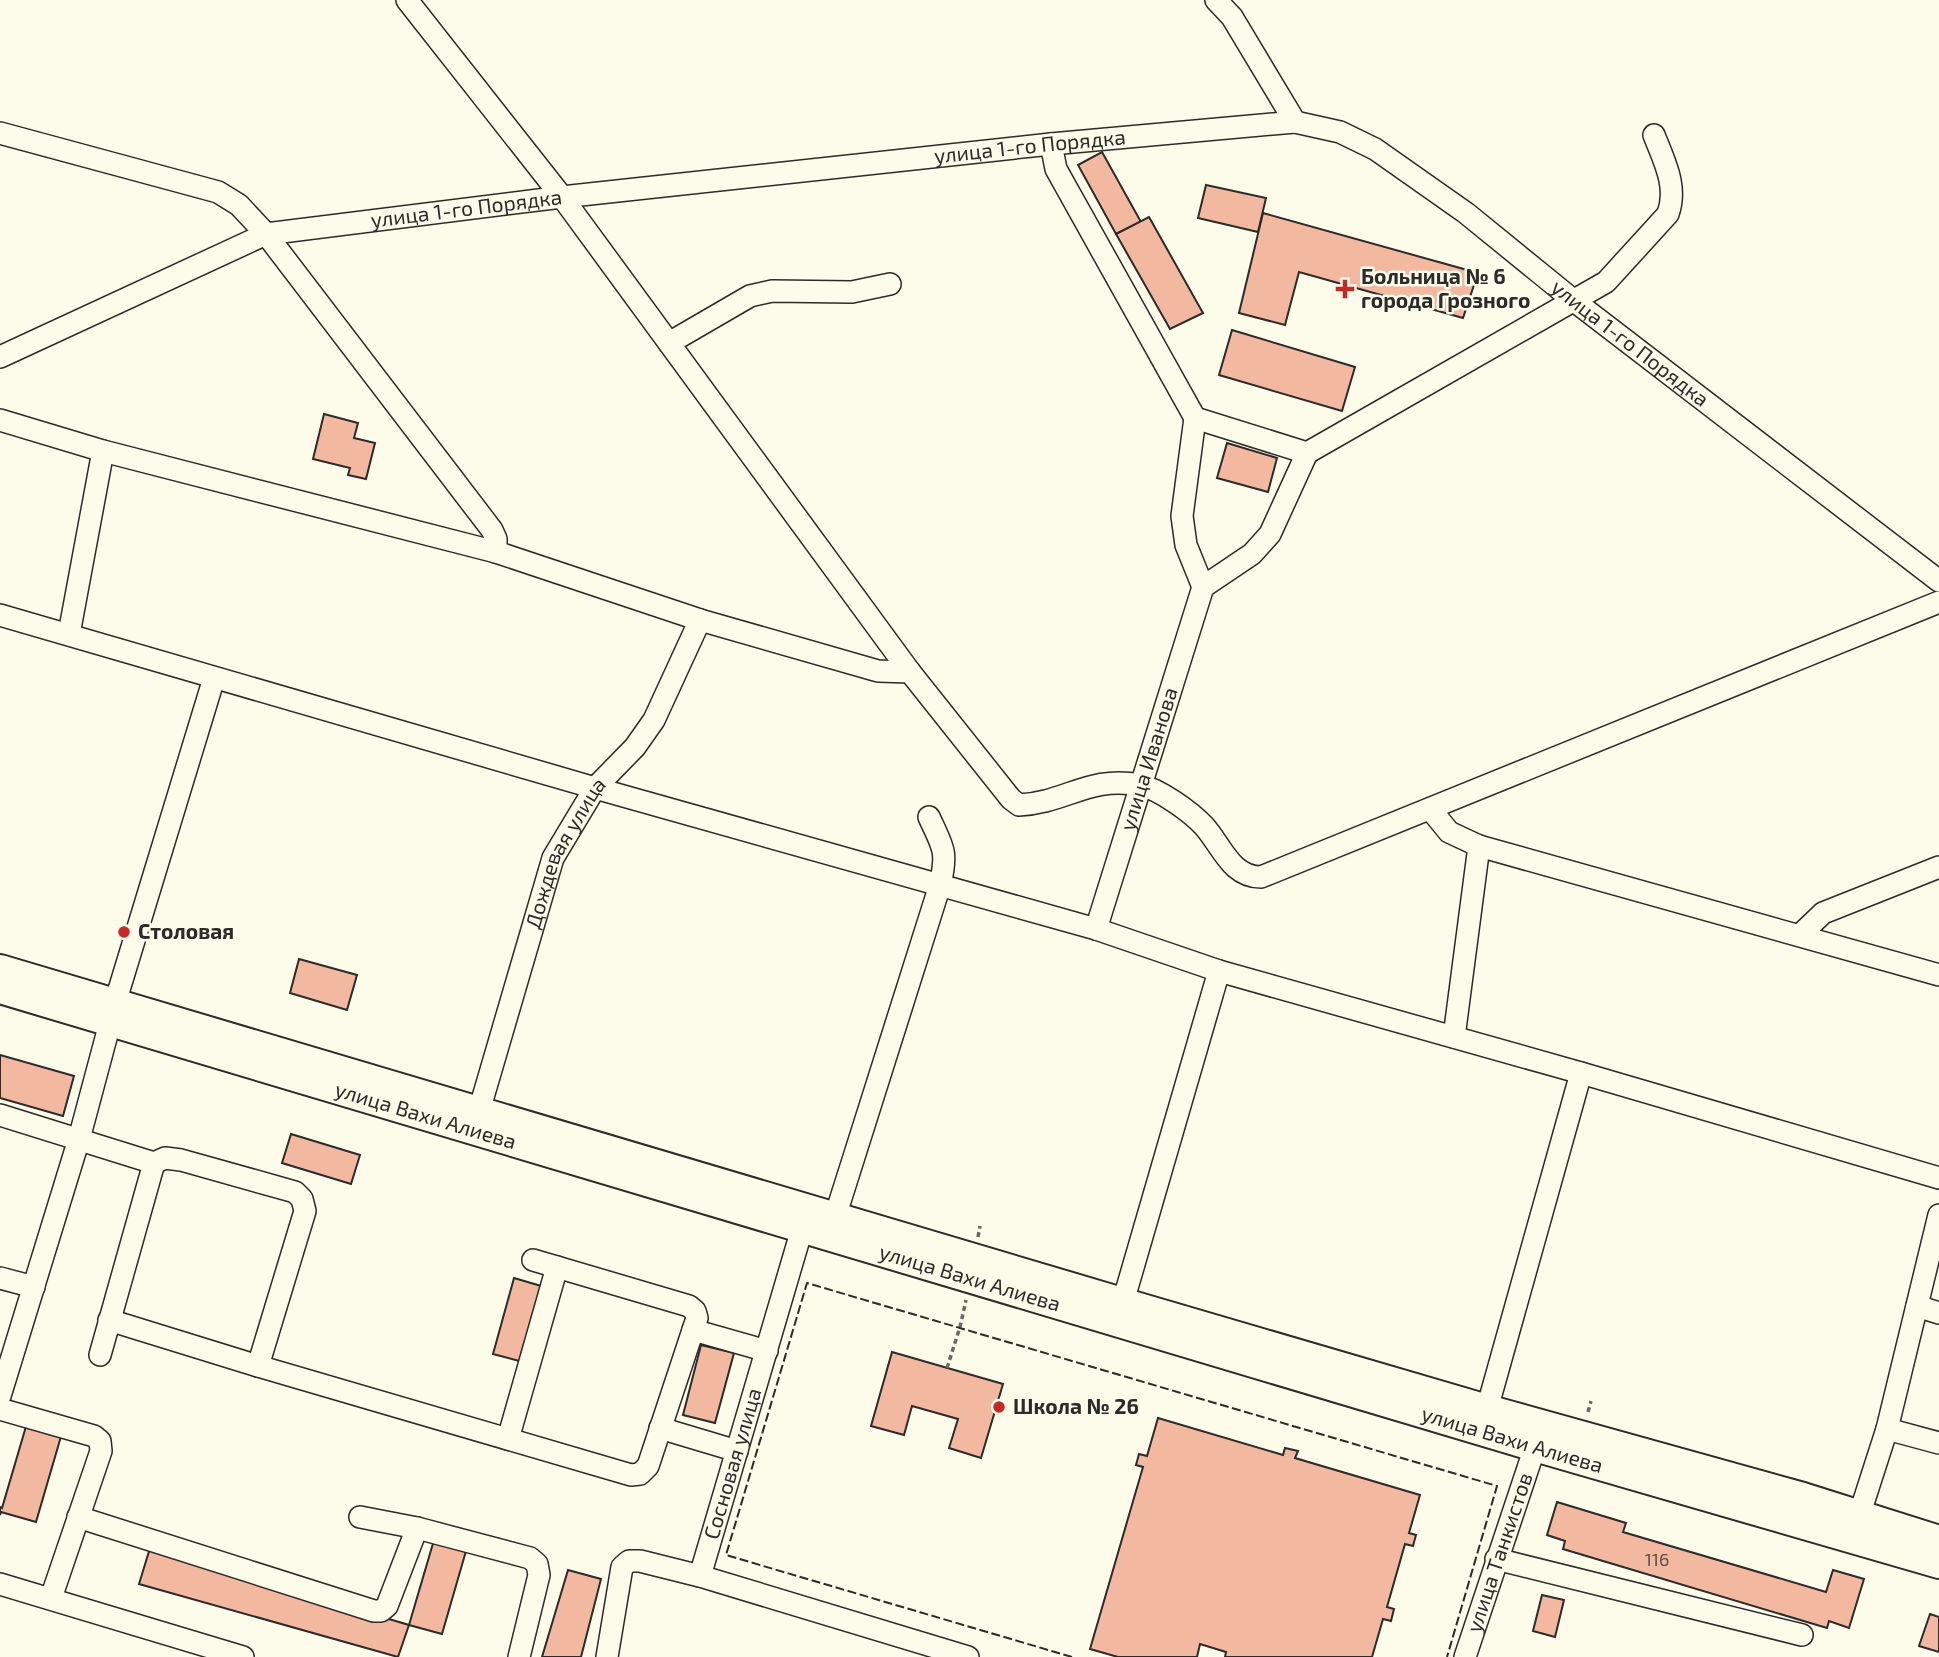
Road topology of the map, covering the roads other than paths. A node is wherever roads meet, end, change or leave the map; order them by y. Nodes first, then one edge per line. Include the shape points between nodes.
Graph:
1 (407, 0) edge
2 (1216, 0) edge
3 (1295, 122) junction
4 (0, 133) edge
5 (1654, 135) dead end
6 (1051, 144) junction
7 (562, 197) junction
8 (265, 234) junction
9 (890, 284) dead end
10 (1573, 300) junction
11 (669, 343) junction
12 (0, 357) edge
13 (1195, 418) junction
14 (0, 420) edge
15 (103, 451) junction
16 (1307, 453) junction
17 (496, 552) junction
18 (1939, 580) edge
19 (1203, 587) junction
20 (1939, 602) edge
21 (0, 615) edge
22 (700, 620) junction
23 (69, 634) junction
24 (910, 672) junction
25 (214, 678) junction
26 (1143, 786) junction
27 (595, 788) junction
28 (1431, 810) junction
29 (929, 817) dead end
30 (1479, 846) junction
31 (1939, 867) edge
32 (940, 885) junction
33 (1096, 929) junction
34 (1801, 934) junction
35 (0, 969) edge
36 (1219, 971) junction
37 (1939, 975) edge
38 (0, 989) edge
39 (113, 1013) junction
40 (1454, 1037) junction
41 (1581, 1073) junction
42 (479, 1111) junction
43 (0, 1115) edge
44 (79, 1139) junction
45 (153, 1163) junction
46 (1939, 1178) edge
47 (1939, 1215) edge
48 (835, 1217) junction
49 (802, 1229) junction
50 (533, 1260) dead end
51 (557, 1267) junction
52 (0, 1278) edge
53 (34, 1287) junction
54 (1123, 1302) junction
55 (1917, 1306) junction
56 (1939, 1313) edge
57 (109, 1320) junction
58 (693, 1331) junction
59 (766, 1351) junction
60 (100, 1354) dead end
61 (258, 1366) junction
62 (0, 1396) edge
63 (0, 1409) edge
64 (1487, 1409) junction
65 (660, 1428) junction
66 (1887, 1429) junction
67 (508, 1439) junction
68 (1939, 1443) edge
69 (1535, 1447) junction
70 (737, 1451) junction
71 (1859, 1516) junction
72 (78, 1517) junction
73 (360, 1517) dead end
74 (417, 1528) junction
75 (1939, 1540) edge
76 (1496, 1559) junction
77 (1939, 1564) edge
78 (700, 1576) junction
79 (0, 1584) edge
80 (51, 1598) junction
81 (1802, 1635) dead end
82 (903, 1648) edge
83 (243, 1657) edge
84 (519, 1657) edge
85 (607, 1657) edge
86 (968, 1657) edge
87 (1465, 1657) edge

1 - 7 street
2 - 3 street via 1232,17
3 - 6 street, улица 1-го Порядка
3 - 10 street, улица 1-го Порядка via 1340,132 1375,149 1466,213
4 - 8 street via 218,192 239,205
5 - 10 street via 1672,187 1668,214 1606,282
6 - 7 street, улица 1-го Порядка
6 - 13 street via 1056,169
7 - 8 street, улица 1-го Порядка
7 - 11 street
8 - 12 street, улица 1-го Порядка
8 - 17 street via 492,530
9 - 11 street via 852,292 772,291 750,296
10 - 16 street
10 - 18 street, улица 1-го Порядка
11 - 24 street
13 - 16 street
13 - 19 street via 1182,516 1186,545
14 - 15 street
15 - 17 street
15 - 23 street
16 - 19 street via 1270,534 1252,554
17 - 22 street
19 - 26 street, улица Иванова
20 - 28 street
21 - 23 street
22 - 24 street via 878,671
22 - 27 street, Дождевая улица via 654,720
23 - 25 street
24 - 26 street via 1019,805 1047,802 1106,782
25 - 27 street
25 - 39 street
26 - 28 street via 1203,825 1237,871 1250,877 1270,874
26 - 33 street, улица Иванова
27 - 32 street
27 - 42 street, Дождевая улица via 553,858
28 - 30 street via 1449,832
29 - 32 street via 946,861
30 - 34 street
30 - 40 street
31 - 34 street via 1823,913
32 - 33 street
32 - 48 street
33 - 36 street
34 - 37 street
35 - 39 main road, улица Вахи Алиева
36 - 40 street
36 - 54 street
38 - 39 main road, улица Вахи Алиева
39 - 42 main road, улица Вахи Алиева
39 - 44 street
39 - 49 main road, улица Вахи Алиева
40 - 41 street
41 - 46 street
41 - 64 street
42 - 48 main road, улица Вахи Алиева
43 - 44 street
44 - 45 street
44 - 53 street
45 - 57 street
45 - 61 street via 165,1158 181,1160 295,1192 303,1199 305,1211
47 - 55 street
48 - 54 main road, улица Вахи Алиева
49 - 59 street, Сосновая улица
49 - 69 main road, улица Вахи Алиева
50 - 51 street
51 - 58 street via 689,1306 697,1318
51 - 67 street
52 - 53 street
53 - 62 street
54 - 64 main road, улица Вахи Алиева
55 - 56 street
55 - 66 street
57 - 60 street
57 - 61 street
58 - 59 street
58 - 65 street
59 - 70 street, Сосновая улица
61 - 67 street
63 - 72 street via 100,1441 101,1451
64 - 71 main road, улица Вахи Алиева
65 - 67 street via 648,1466 631,1475
65 - 70 street
66 - 68 street
66 - 71 street
69 - 76 street, улица Танкистов
69 - 77 main road, улица Вахи Алиева
70 - 78 street, Сосновая улица
71 - 75 main road, улица Вахи Алиева
72 - 74 street via 374,1611 387,1606
72 - 80 street
73 - 74 street
74 - 84 street via 530,1558 537,1564 539,1575
76 - 81 street
76 - 87 street, улица Танкистов
78 - 82 street
78 - 85 street via 640,1561 622,1567
79 - 80 street
80 - 83 street
82 - 86 street

